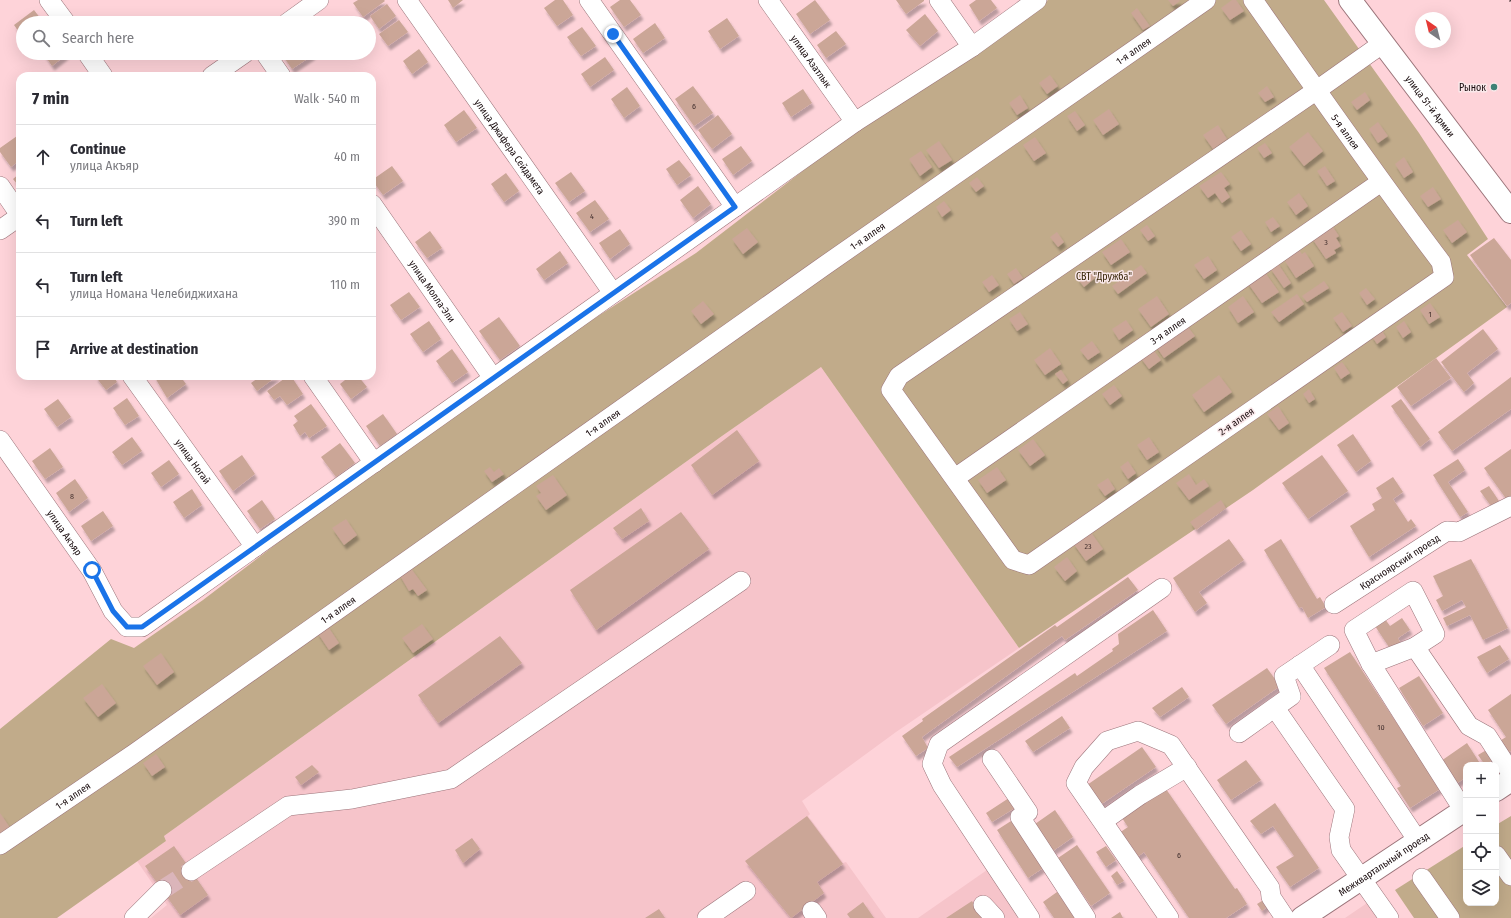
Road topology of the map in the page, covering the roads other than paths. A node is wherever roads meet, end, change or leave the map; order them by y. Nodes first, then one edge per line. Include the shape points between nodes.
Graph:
1 (49, 0) edge
2 (319, 0) edge
3 (407, 0) edge
4 (589, 0) edge
5 (768, 0) edge
6 (939, 0) edge
7 (1037, 0) edge
8 (1206, 0) edge
9 (1254, 0) edge
10 (1350, 0) edge
11 (61, 16) edge
12 (297, 16) edge
13 (1382, 44) junction
14 (972, 47) junction
15 (92, 60) edge
16 (235, 60) edge
17 (270, 60) edge
18 (100, 72) edge
19 (218, 72) edge
20 (278, 72) edge
21 (1317, 90) junction
22 (855, 122) junction
23 (1381, 182) junction
24 (0, 186) edge
25 (735, 207) junction
26 (16, 209) edge
27 (376, 210) edge
28 (1511, 212) edge
29 (16, 218) edge
30 (0, 230) edge
31 (1441, 262) joint
32 (613, 293) junction
33 (493, 378) junction
34 (135, 380) edge
35 (316, 380) edge
36 (0, 440) edge
37 (374, 463) junction
38 (956, 478) junction
39 (1511, 506) edge
40 (255, 547) junction
41 (741, 581) dead end
42 (1162, 588) dead end
43 (1334, 604) dead end
44 (1330, 645) dead end
45 (1416, 647) junction
46 (1371, 664) junction
47 (1300, 665) junction
48 (1274, 708) junction
49 (1239, 733) dead end
50 (992, 758) dead end
51 (1187, 767) junction
52 (1511, 773) edge
53 (1511, 780) edge
54 (1499, 788) edge
55 (1463, 807) edge
56 (1463, 811) edge
57 (1103, 822) junction
58 (1418, 842) junction
59 (0, 845) edge
60 (1499, 859) edge
61 (191, 871) tunnel mouth
62 (1511, 876) edge
63 (1422, 878) dead end
64 (1361, 879) junction
65 (162, 890) tunnel mouth
66 (746, 890) dead end
67 (716, 915) edge
68 (134, 918) edge
69 (1030, 918) edge
70 (1086, 918) edge
71 (1169, 918) edge
72 (1285, 918) edge
73 (1302, 918) edge
74 (1389, 918) edge
75 (1450, 918) edge

1 - 11 street
2 - 12 street
3 - 32 street, улица Джафера Сейдамета
4 - 25 street
5 - 22 street, улица Азатлык
6 - 14 street
7 - 14 street
8 - 59 street, 1-я аллея via 753,316 135,753
9 - 21 street, 5-я аллея
10 - 13 main road, улица 51-й Армии
13 - 21 street
13 - 28 main road, улица 51-й Армии
14 - 22 street
15 - 18 street
16 - 19 street
17 - 20 street
21 - 23 street, 5-я аллея
21 - 38 street via 899,376 891,390
22 - 25 street
23 - 31 street, 5-я аллея
23 - 38 street, 3-я аллея
24 - 26 street
25 - 32 street
27 - 33 street, улица Молла-Эли
29 - 30 street
31 - 38 street, 2-я аллея via 1444,277 1432,286 1029,565 1014,560
32 - 33 street
33 - 37 street
34 - 40 street, улица Ногай
35 - 37 street
36 - 40 street, улица Акъяр via 92,570 113,611 127,627 142,627
37 - 40 street
39 - 43 street, Красноярский проезд via 1458,532 1447,531
41 - 61 street via 451,779 352,799 288,806
42 - 69 street via 939,744 932,764 942,785
44 - 47 street
45 - 46 street
45 - 46 street via 1435,634 1413,591 1354,630
45 - 52 street via 1469,726 1487,736
46 - 55 street
47 - 48 street via 1284,676 1291,696
47 - 58 street
48 - 49 street
48 - 64 street via 1345,809 1339,837 1341,850
50 - 70 street via 1028,812 1020,817
51 - 57 street via 1140,795
51 - 57 street via 1171,745 1138,731 1106,741 1084,767 1076,783
51 - 72 street via 1270,888 1271,897
53 - 54 main road
56 - 58 main road, Межквартальный проезд
57 - 71 street
58 - 64 main road, Межквартальный проезд
60 - 62 street
63 - 75 street
64 - 73 main road, Межквартальный проезд
64 - 74 street
65 - 68 street
66 - 67 street

